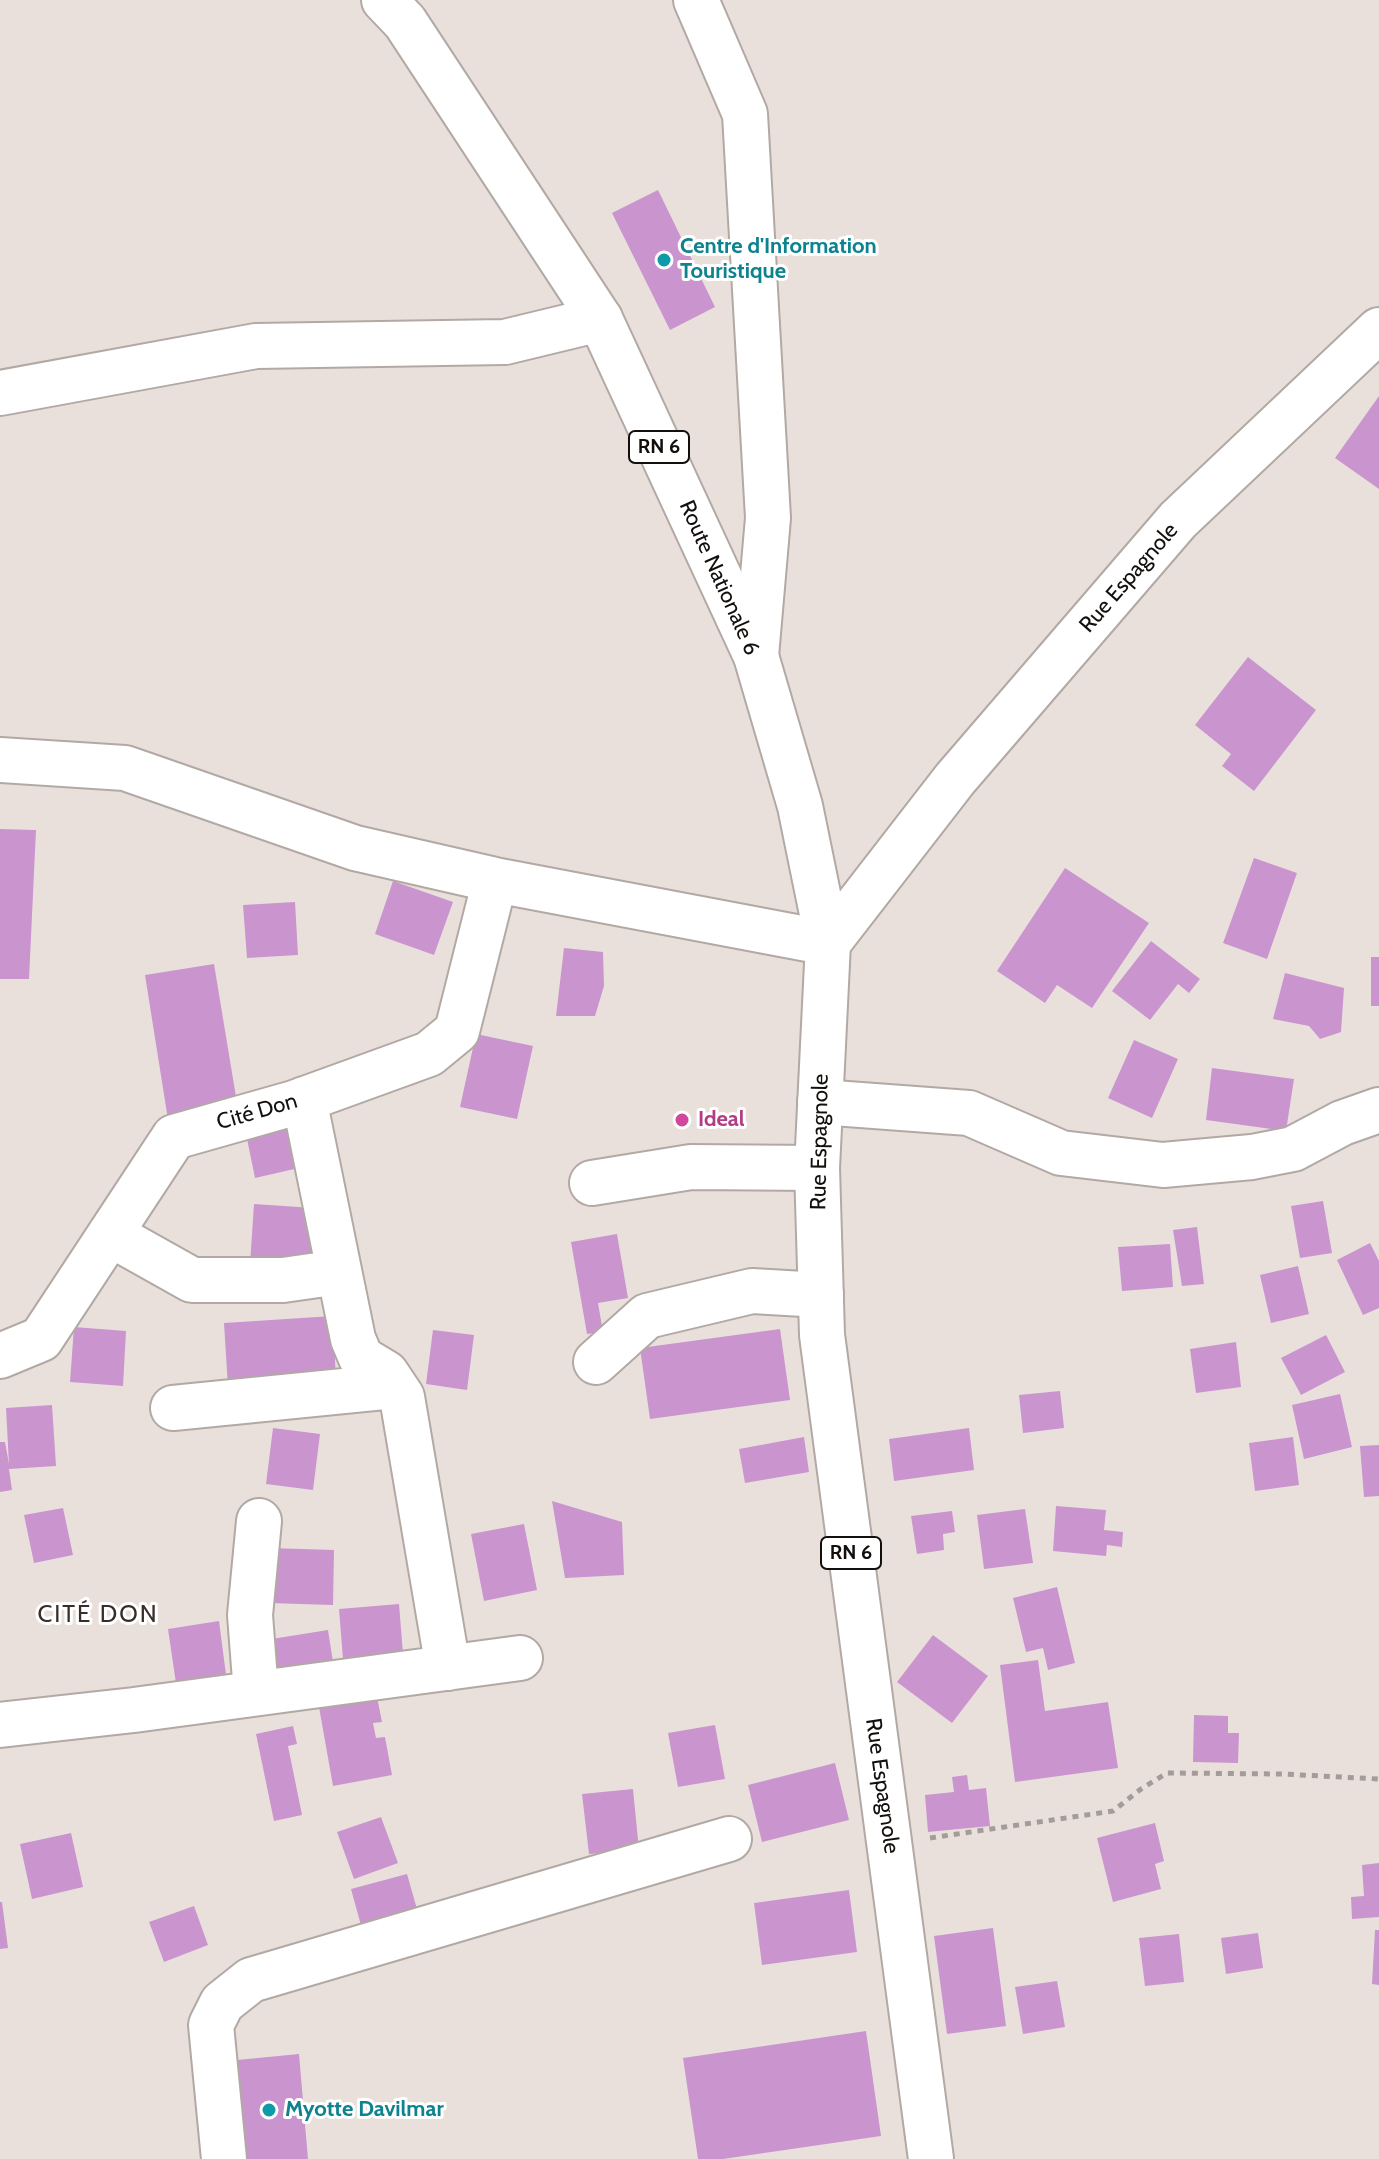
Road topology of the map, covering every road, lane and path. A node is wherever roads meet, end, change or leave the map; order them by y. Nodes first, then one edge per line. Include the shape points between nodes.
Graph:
1 (384, 0) edge
2 (696, 0) edge
3 (600, 319) junction
4 (1379, 330) edge
5 (0, 393) edge
6 (756, 656) junction
7 (0, 760) edge
8 (495, 880) junction
9 (828, 943) junction
10 (304, 1099) junction
11 (820, 1102) junction
12 (1379, 1110) edge
13 (817, 1168) junction
14 (592, 1183) dead end
15 (110, 1234) junction
16 (339, 1272) junction
17 (821, 1295) junction
18 (0, 1356) edge
19 (596, 1362) dead end
20 (394, 1386) junction
21 (173, 1408) dead end
22 (259, 1521) dead end
23 (520, 1658) dead end
24 (448, 1668) junction
25 (256, 1693) junction
26 (0, 1725) edge
27 (1379, 1779) edge
28 (729, 1839) dead end
29 (889, 1844) junction
30 (224, 2159) edge
31 (931, 2159) edge

1 - 3 street, Route Nationale 6 / RN 6 via 405,22
2 - 6 street via 745,114 768,518
3 - 5 street via 505,342 256,346
3 - 6 street, Route Nationale 6 / RN 6
4 - 9 street, Rue Espagnole via 1178,520 955,779
6 - 9 street, Route Nationale 6 / RN 6 via 800,806
7 - 8 street via 125,768 355,848
8 - 9 street
8 - 10 street, Cité Don via 457,1031 429,1054
9 - 11 street, Rue Espagnole / RN 6
10 - 15 street, Cité Don via 174,1137
10 - 16 street
11 - 12 street via 969,1113 1061,1153 1163,1165 1293,1149
11 - 13 street, Rue Espagnole / RN 6
13 - 14 street via 691,1167
13 - 17 street, Rue Espagnole / RN 6
15 - 16 street via 192,1280 283,1280
15 - 18 street, Cité Don via 41,1339
16 - 20 street via 361,1358 386,1373
17 - 19 street via 752,1291 647,1316
17 - 29 street, Rue Espagnole / RN 6
20 - 21 street
20 - 24 street via 402,1397
22 - 25 street via 250,1615
23 - 24 street
24 - 25 street
25 - 26 street
27 - 29 path via 1167,1773 1113,1811
28 - 30 street via 251,1980 222,2003 211,2025
29 - 31 street, Rue Espagnole / RN 6

